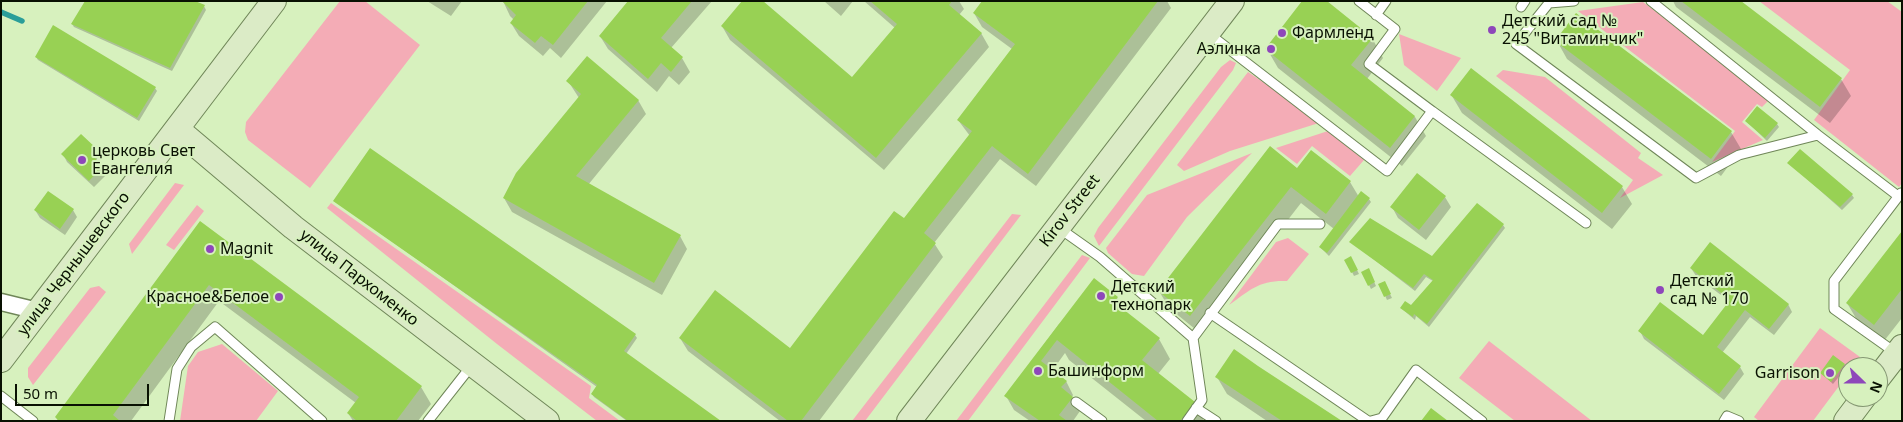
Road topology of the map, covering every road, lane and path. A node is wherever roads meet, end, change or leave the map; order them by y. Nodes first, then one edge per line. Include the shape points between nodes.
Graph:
1 (274, 1) edge
2 (1232, 1) edge
3 (1358, 1) edge
4 (1386, 1) edge
5 (1574, 1) edge
6 (1651, 1) edge
7 (1376, 15) junction
8 (1207, 32) junction
9 (1432, 111) junction
10 (177, 129) junction
11 (1818, 135) junction
12 (1900, 194) edge
13 (1586, 223) dead end
14 (1320, 224) dead end
15 (1058, 227) junction
16 (1, 302) edge
17 (38, 311) junction
18 (1210, 313) junction
19 (1193, 338) junction
20 (1900, 353) edge
21 (1, 360) edge
22 (472, 365) junction
23 (1888, 367) edge
24 (1, 396) edge
25 (1076, 402) dead end
26 (1856, 407) edge
27 (1196, 408) junction
28 (33, 421) edge
29 (169, 421) edge
30 (322, 421) edge
31 (428, 421) edge
32 (547, 421) edge
33 (909, 421) edge
34 (1102, 421) edge
35 (1187, 421) edge
36 (1216, 421) edge
37 (1370, 421) edge
38 (1482, 421) edge
39 (1724, 421) edge
40 (1739, 421) edge
41 (1846, 421) edge

1 - 10 street, улица Чернышевского
2 - 8 street, Kirov Street
3 - 7 lane
4 - 7 lane
5 - 11 lane via 1549,3 1516,44 1696,178 1739,155
6 - 11 lane
7 - 9 lane via 1395,29 1369,64
8 - 9 lane via 1387,171
8 - 15 street, Kirov Street
9 - 13 lane
10 - 17 street, улица Чернышевского
10 - 22 street, улица Пархоменко via 293,227
11 - 12 lane
12 - 20 lane via 1834,281 1834,309
14 - 18 lane via 1278,224
15 - 19 lane via 1100,257
15 - 33 street, Kirov Street
16 - 17 street
17 - 21 street, улица Чернышевского
18 - 19 lane
18 - 37 lane
19 - 27 lane via 1202,400
20 - 23 street
22 - 31 lane
22 - 32 street, улица Пархоменко
24 - 28 lane
25 - 34 lane
26 - 41 street
27 - 35 lane
27 - 36 lane
29 - 30 lane via 177,369 191,347 215,328
37 - 38 lane via 1382,418 1416,370
39 - 40 lane via 1727,416

